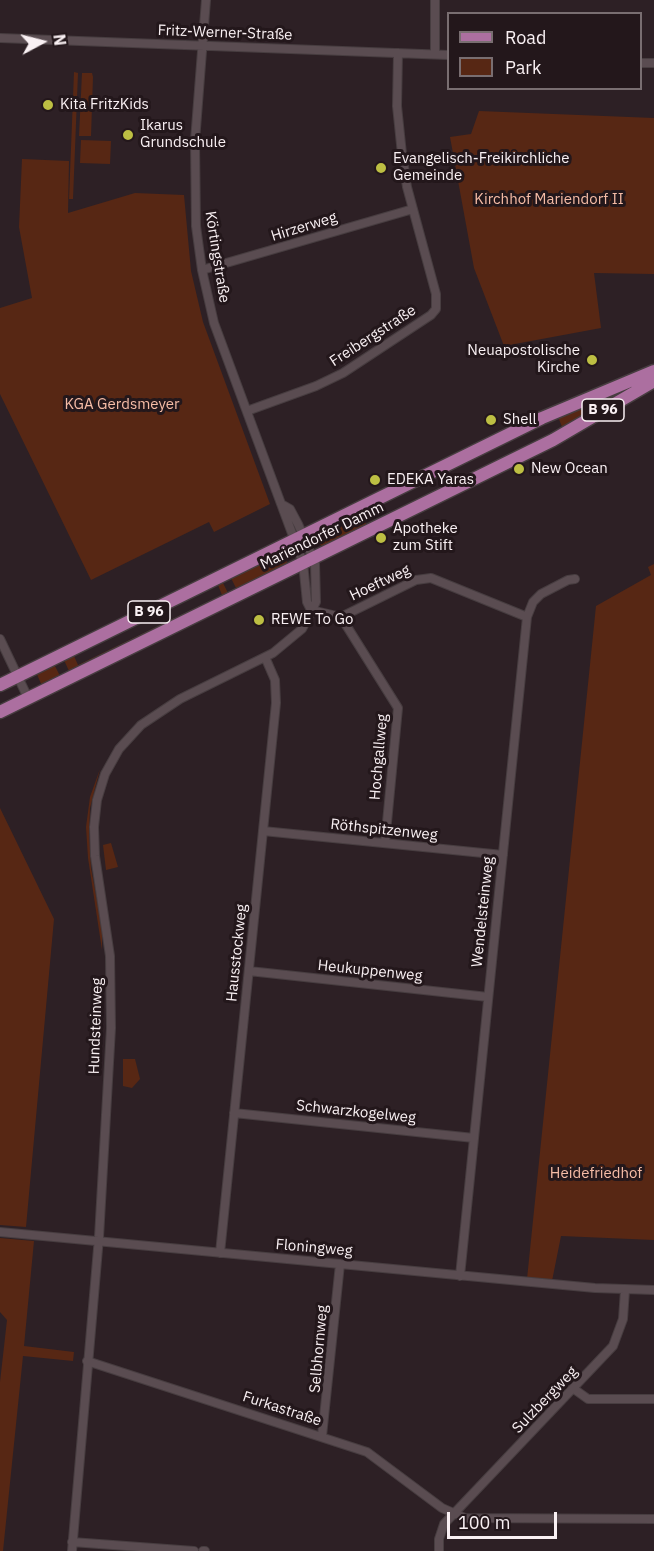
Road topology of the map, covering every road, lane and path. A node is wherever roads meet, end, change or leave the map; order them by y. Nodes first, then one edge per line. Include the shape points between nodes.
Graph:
1 (206, 0) edge
2 (435, 0) edge
3 (0, 38) edge
4 (201, 45) junction
5 (398, 53) junction
6 (435, 54) junction
7 (447, 55) edge
8 (413, 209) junction
9 (202, 270) junction
10 (654, 371) edge
11 (654, 381) edge
12 (247, 411) junction
13 (298, 538) junction
14 (308, 561) junction
15 (575, 579) dead end
16 (311, 610) junction
17 (341, 617) junction
18 (527, 617) junction
19 (0, 639) edge
20 (265, 657) junction
21 (18, 676) junction
22 (0, 685) edge
23 (28, 698) junction
24 (0, 712) edge
25 (263, 831) junction
26 (385, 843) junction
27 (503, 855) junction
28 (249, 971) junction
29 (488, 997) junction
30 (234, 1113) junction
31 (474, 1138) junction
32 (0, 1232) edge
33 (98, 1241) junction
34 (220, 1253) junction
35 (340, 1264) junction
36 (460, 1276) junction
37 (625, 1290) junction
38 (654, 1290) edge
39 (87, 1361) junction
40 (574, 1389) junction
41 (654, 1399) edge
42 (322, 1436) junction
43 (453, 1514) junction
44 (654, 1519) edge
45 (72, 1542) junction
46 (72, 1551) edge
47 (194, 1551) edge
48 (439, 1551) edge

1 - 4 street, Körtingstraße
2 - 6 street
3 - 4 street, Fritz-Werner-Straße
4 - 5 street, Fritz-Werner-Straße
4 - 9 street, Körtingstraße via 195,195
5 - 6 street, Fritz-Werner-Straße
5 - 8 street, Freibergstraße via 399,132
6 - 7 street, Fritz-Werner-Straße
8 - 9 street, Hirzerweg
8 - 12 street, Freibergstraße via 437,299 433,312 330,380
9 - 12 street, Körtingstraße via 214,323
10 - 13 main road, Mariendorfer Damm / B 96 via 543,418
11 - 14 main road, Mariendorfer Damm / B 96 via 553,440
12 - 13 street, Körtingstraße via 283,505 290,509
13 - 14 street
13 - 21 main road, Mariendorfer Damm / B 96
14 - 16 street
14 - 23 main road, Mariendorfer Damm / B 96
15 - 18 street, Wendelsteinweg via 541,594
16 - 17 street, Hoeftweg
16 - 20 street, Hundsteinweg via 295,637
17 - 18 street, Hoeftweg via 427,578 444,581
17 - 26 street, Hochgallweg via 398,708
18 - 27 street, Wendelsteinweg
19 - 21 street
20 - 25 street, Hausstockweg via 277,697
20 - 33 street, Hundsteinweg via 196,690 141,725 119,749 97,800 95,856 111,979
21 - 22 main road, Mariendorfer Damm / B 96
21 - 23 street
23 - 24 main road, Mariendorfer Damm / B 96
25 - 26 street, Röthspitzenweg
25 - 28 street, Hausstockweg
26 - 27 street, Röthspitzenweg
27 - 29 street, Wendelsteinweg
28 - 29 street, Heukuppenweg
28 - 30 street, Hausstockweg
29 - 31 street, Wendelsteinweg
30 - 31 street, Schwarzkogelweg
30 - 34 street, Hausstockweg
31 - 36 street, Wendelsteinweg
32 - 33 street, Floningweg
33 - 34 street, Floningweg
33 - 39 street, Hundsteinweg
34 - 35 street, Floningweg
35 - 36 street, Floningweg
35 - 42 street, Selbhornweg
36 - 37 street, Floningweg
37 - 38 street, Floningweg
37 - 40 street, Sulzbergweg via 617,1339
39 - 42 street, Furkastraße
39 - 45 street, Hundsteinweg
40 - 41 street via 588,1399
40 - 43 street, Sulzbergweg
42 - 43 street, Furkastraße via 367,1452
43 - 44 street via 465,1518
43 - 48 street, Sulzbergweg via 441,1532
45 - 46 street, Hundsteinweg
45 - 47 street

